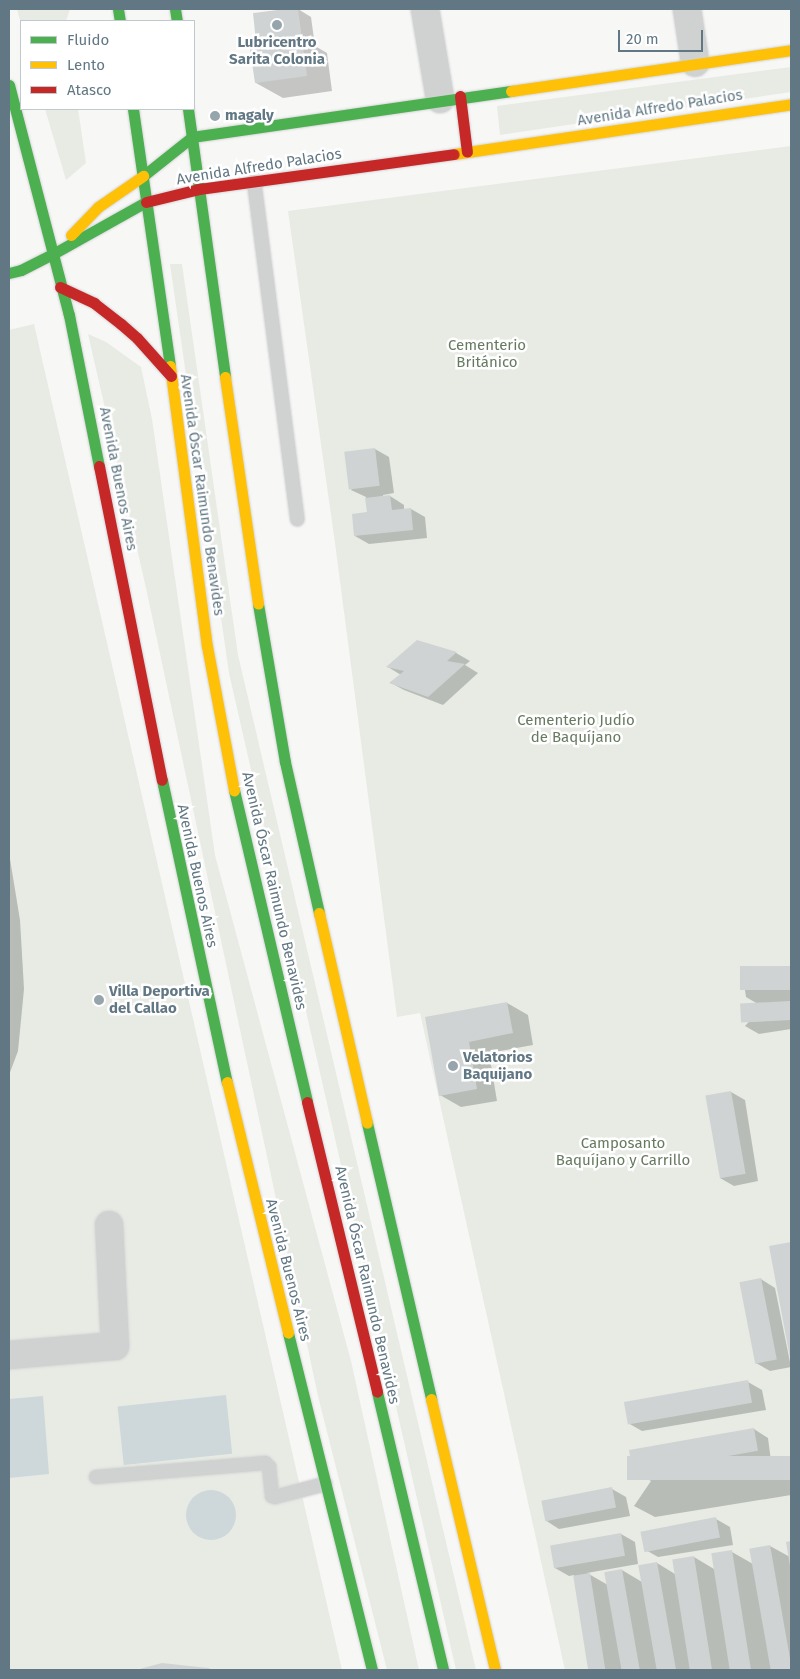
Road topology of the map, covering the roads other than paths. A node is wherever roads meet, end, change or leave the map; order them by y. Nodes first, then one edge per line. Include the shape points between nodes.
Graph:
1 (425, 9) edge
2 (688, 9) edge
3 (791, 50) edge
4 (695, 62) junction
5 (9, 85) edge
6 (450, 98) junction
7 (791, 104) edge
8 (133, 110) edge
9 (188, 110) edge
10 (192, 137) junction
11 (467, 152) junction
12 (143, 176) junction
13 (254, 181) junction
14 (199, 189) junction
15 (146, 202) junction
16 (51, 255) junction
17 (9, 273) edge
18 (60, 286) junction
19 (171, 376) junction
20 (297, 519) dead end
21 (109, 1225) dead end
22 (9, 1355) edge
23 (96, 1477) dead end
24 (325, 1484) junction
25 (372, 1670) edge
26 (443, 1670) edge
27 (495, 1670) edge

1 - 6 street
2 - 4 street
3 - 4 main road, Avenida Alfredo Palacios
4 - 6 main road, Avenida Alfredo Palacios
5 - 16 main road, Avenida Buenos Aires
6 - 10 main road, Avenida Alfredo Palacios
6 - 11 main road
7 - 11 main road, Avenida Alfredo Palacios
8 - 12 main road, Avenida Óscar Raimundo Benavides
9 - 10 main road
10 - 12 main road, Avenida Alfredo Palacios
10 - 14 main road
11 - 13 main road, Avenida Alfredo Palacios
12 - 15 main road, Avenida Óscar Raimundo Benavides
12 - 16 main road, Avenida Alfredo Palacios via 98,207
13 - 14 main road, Avenida Alfredo Palacios
13 - 20 lane
14 - 15 main road, Avenida Alfredo Palacios
14 - 27 main road via 265,654 283,753
15 - 16 main road, Avenida Alfredo Palacios
15 - 19 main road, Avenida Óscar Raimundo Benavides
16 - 17 main road
16 - 18 main road, Avenida Buenos Aires
18 - 19 main road via 94,304 121,324 138,338
18 - 24 main road, Avenida Buenos Aires via 88,404 162,782 208,995
19 - 26 main road, Avenida Óscar Raimundo Benavides via 207,646 236,798
21 - 22 street via 115,1346
23 - 24 lane via 265,1463 269,1467 272,1496
24 - 25 main road, Avenida Buenos Aires

